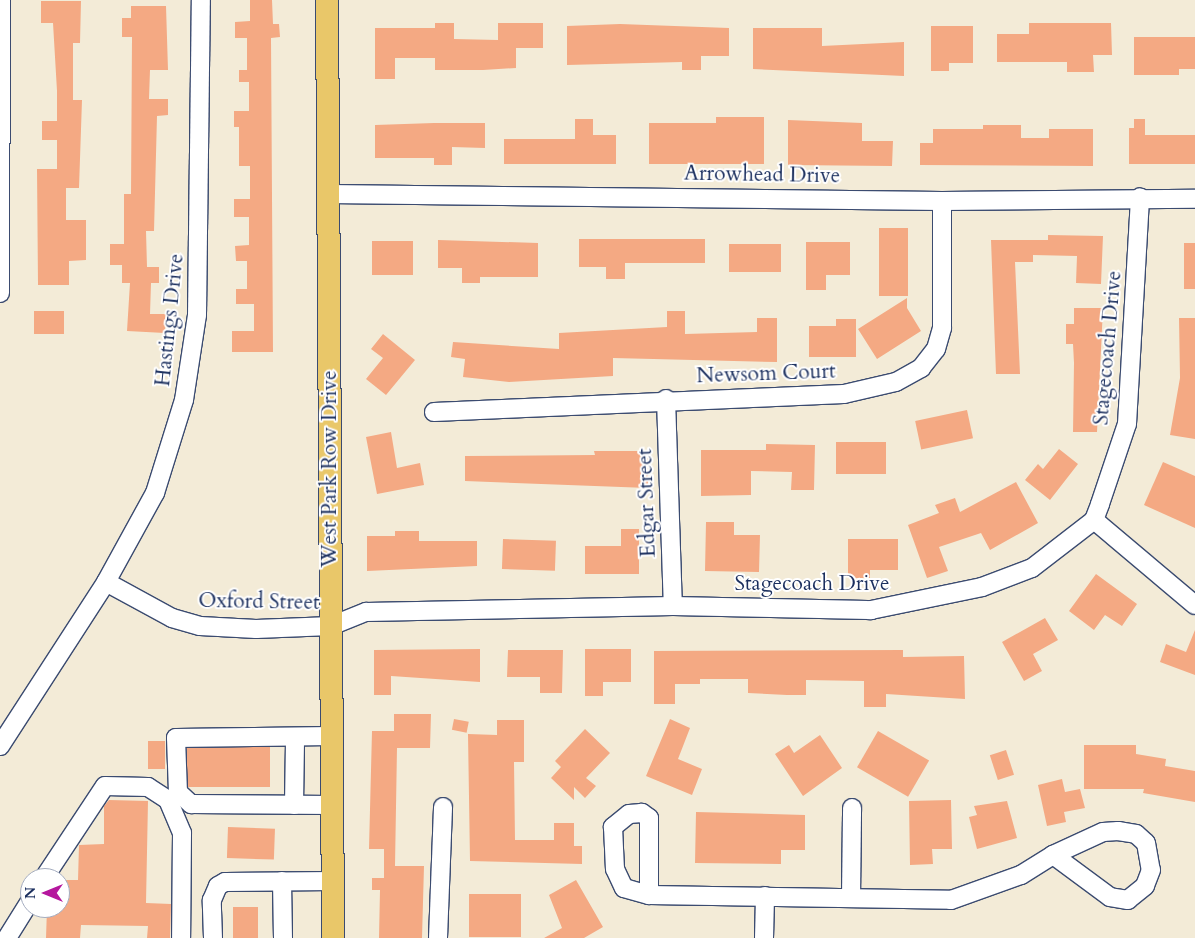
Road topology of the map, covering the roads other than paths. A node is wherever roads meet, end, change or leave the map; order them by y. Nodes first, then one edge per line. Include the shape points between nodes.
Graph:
1 (1, 0) edge
2 (201, 0) edge
3 (327, 0) edge
4 (328, 194) junction
5 (1140, 197) junction
6 (1195, 198) edge
7 (942, 201) junction
8 (0, 293) edge
9 (666, 399) junction
10 (434, 412) dead end
11 (1094, 520) junction
12 (106, 582) junction
13 (1195, 604) edge
14 (673, 606) junction
15 (331, 626) junction
16 (332, 736) junction
17 (294, 738) junction
18 (0, 746) edge
19 (294, 805) junction
20 (332, 805) junction
21 (442, 807) dead end
22 (852, 808) dead end
23 (1053, 855) junction
24 (51, 868) edge
25 (282, 881) junction
26 (333, 881) junction
27 (649, 895) dead end
28 (765, 896) junction
29 (851, 896) junction
30 (20, 917) edge
31 (7, 938) edge
32 (181, 938) edge
33 (213, 938) edge
34 (282, 938) edge
35 (333, 938) edge
36 (438, 938) edge
37 (764, 938) edge

1 - 8 street
2 - 12 street, Hastings Drive via 197,315 184,400 154,493
3 - 4 main road, West Park Row Drive
4 - 7 street, Arrowhead Drive
4 - 15 main road, West Park Row Drive
5 - 6 street, Arrowhead Drive
5 - 7 street, Arrowhead Drive
5 - 11 street, Stagecoach Drive via 1127,424
7 - 9 street, Newsom Court via 942,328 936,349 921,368 871,390 844,394
9 - 10 street, Newsom Court
9 - 14 street, Edgar Street
11 - 13 street
11 - 14 street, Stagecoach Drive via 1032,568 945,598 871,610
12 - 15 street, Oxford Street via 172,618 200,626
12 - 18 street, Hastings Drive
14 - 15 street, Stagecoach Drive via 366,612
15 - 16 main road, West Park Row Drive
16 - 17 street
16 - 20 main road, West Park Row Drive
17 - 19 street
17 - 19 street via 176,738 178,792 191,804
19 - 20 street
20 - 26 main road, West Park Row Drive
21 - 36 street
22 - 29 street
23 - 23 street via 1110,897 1128,900 1145,886 1151,870 1146,843 1136,834 1118,831 1103,832
23 - 29 street via 1021,875 951,900
24 - 32 street via 105,786 148,787 168,800 182,833
25 - 26 street
25 - 33 street via 233,881 218,886 212,900
25 - 34 street
26 - 35 main road, West Park Row Drive
27 - 28 street
28 - 29 street
28 - 37 street
30 - 31 street

